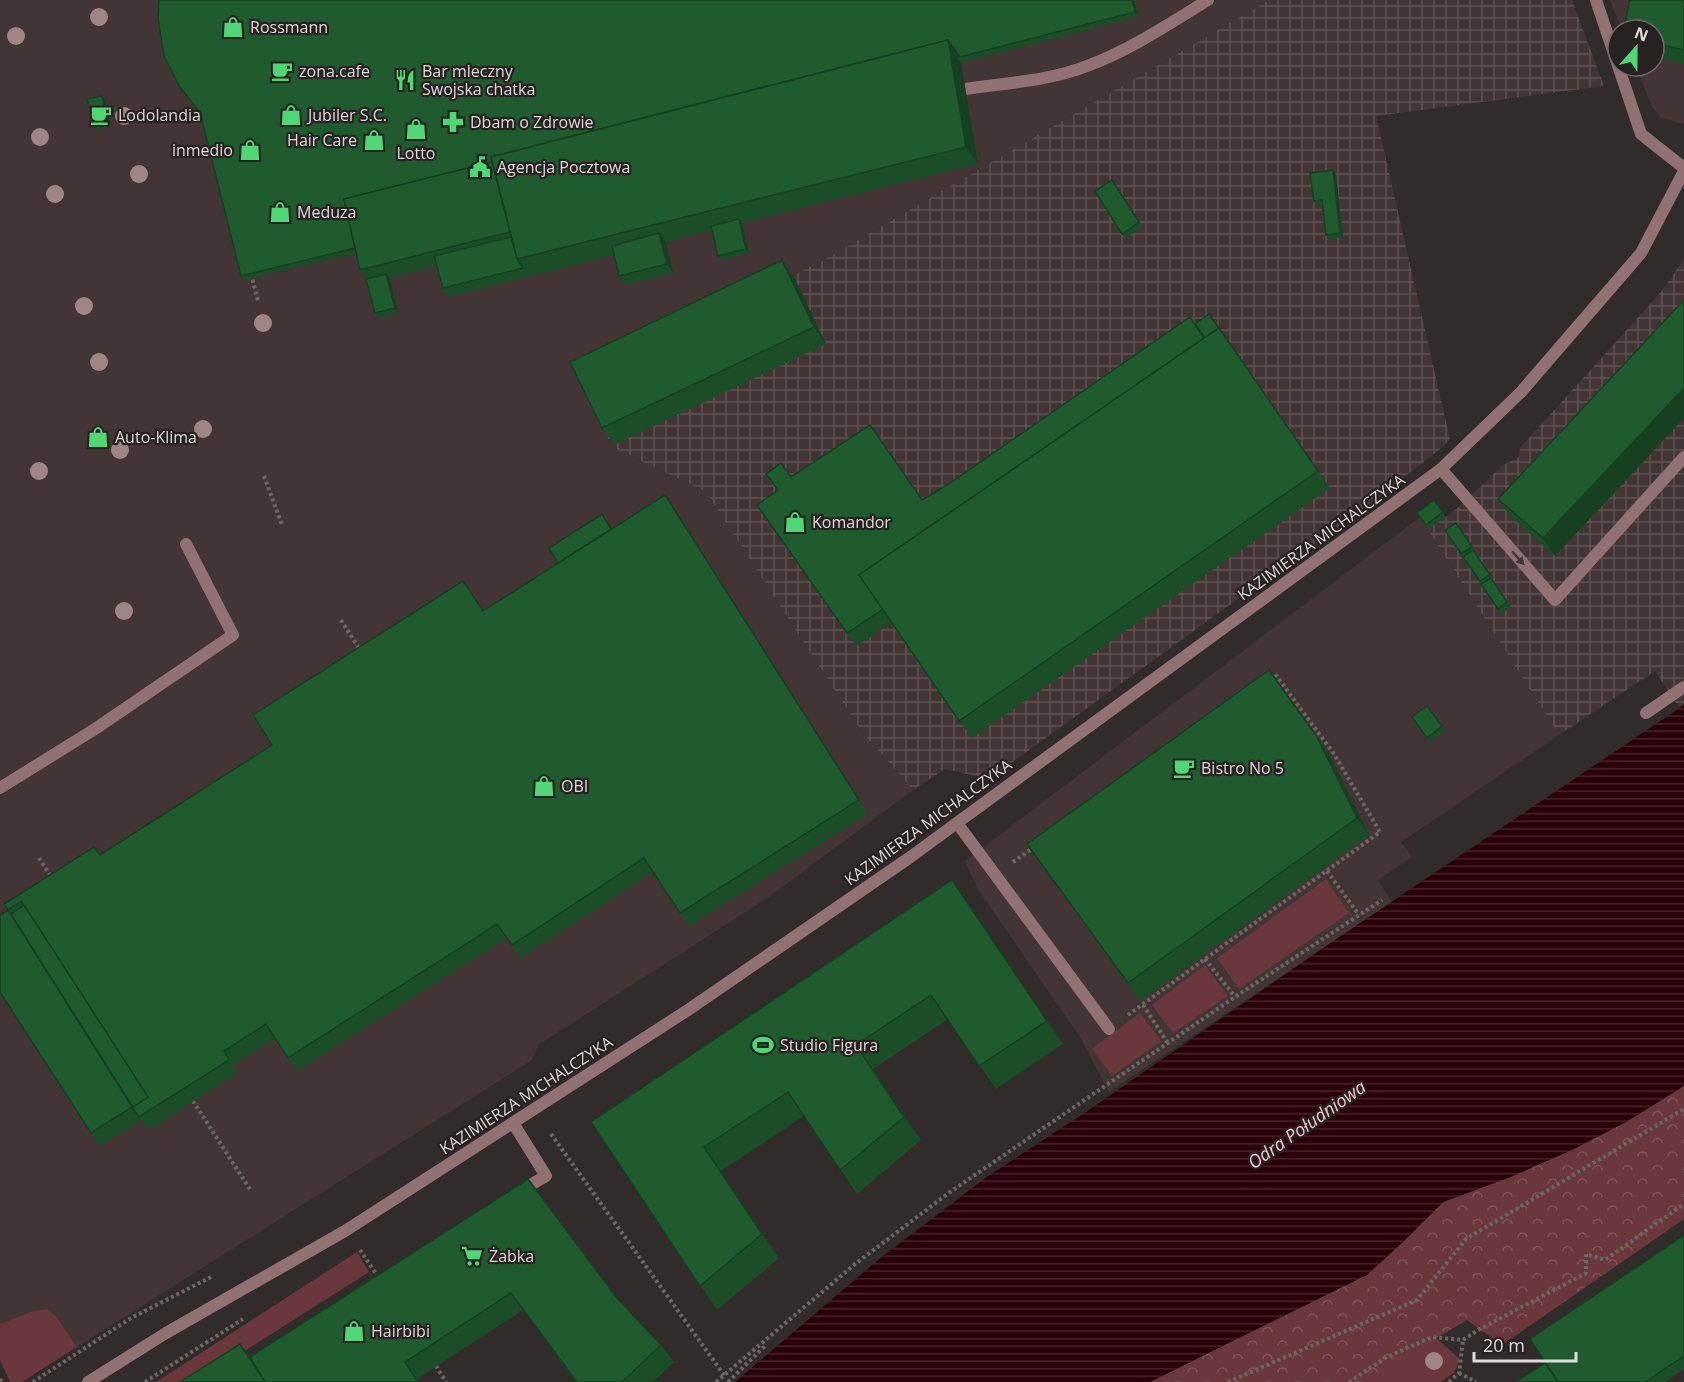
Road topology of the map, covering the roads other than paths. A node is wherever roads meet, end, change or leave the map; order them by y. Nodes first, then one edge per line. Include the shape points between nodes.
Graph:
1 (1208, 0) edge
2 (1596, 0) edge
3 (965, 89) dead end
4 (1684, 170) edge
5 (1684, 458) edge
6 (1441, 469) junction
7 (186, 544) dead end
8 (1684, 687) edge
9 (1646, 713) dead end
10 (0, 788) edge
11 (957, 823) junction
12 (1109, 1029) road end
13 (513, 1123) junction
14 (507, 1200) edge
15 (88, 1382) edge

1 - 3 street via 1135,45 1086,67
2 - 4 street, KAZIMIERZA MICHALCZYKA via 1641,134
4 - 6 street, KAZIMIERZA MICHALCZYKA via 1641,253 1521,392
6 -> 5 street via 1555,600
6 - 11 street, KAZIMIERZA MICHALCZYKA
7 - 10 street via 232,635 95,729
8 - 9 street
11 - 12 street
11 - 13 street, KAZIMIERZA MICHALCZYKA via 688,1010
13 - 14 street via 546,1176
13 - 15 street, KAZIMIERZA MICHALCZYKA via 345,1230

